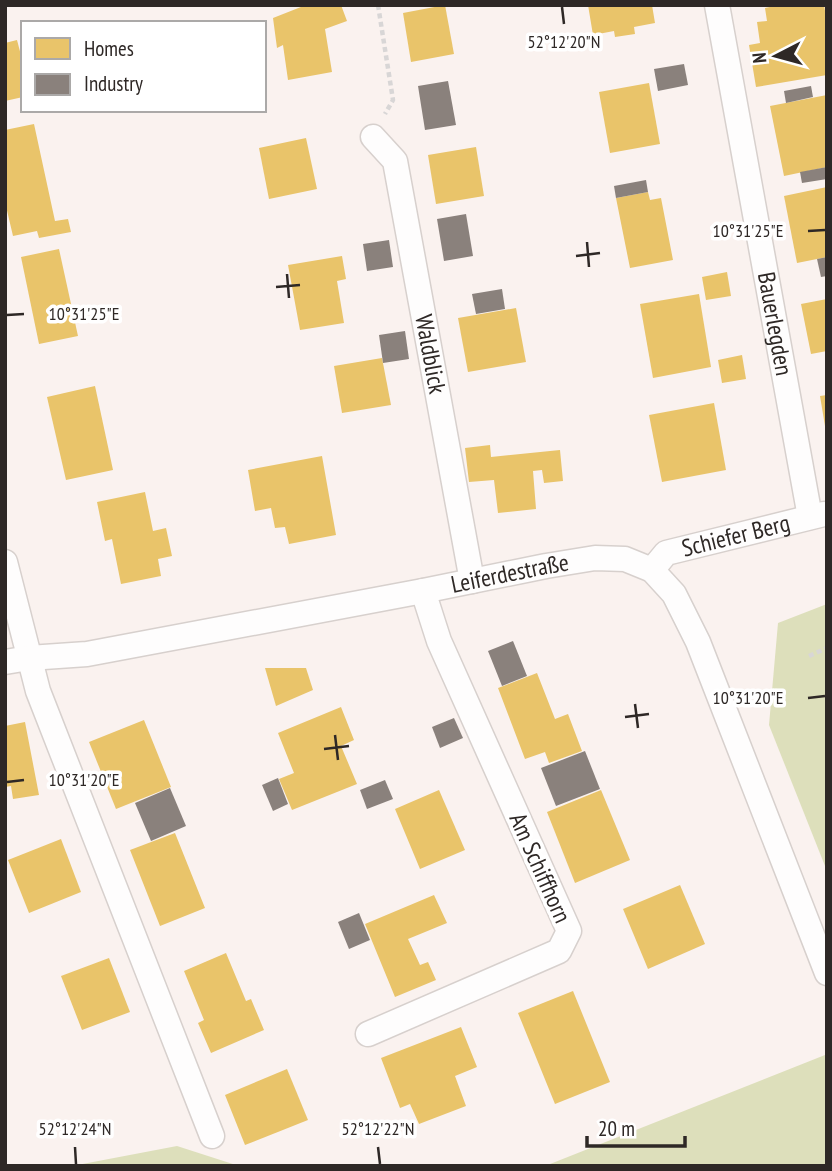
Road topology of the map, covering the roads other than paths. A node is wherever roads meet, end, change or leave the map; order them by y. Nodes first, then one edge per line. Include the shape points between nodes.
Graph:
1 (717, 5) edge
2 (373, 137) road end
3 (818, 515) edge
4 (5, 562) edge
5 (652, 570) junction
6 (472, 581) junction
7 (423, 591) junction
8 (17, 660) edge
9 (827, 973) edge
10 (368, 1034) dead end
11 (212, 1136) dead end

1 - 3 street, Bauerlegden
2 - 6 street, Waldblick via 395,161
3 - 5 street, Schiefer Berg via 666,553
4 - 8 street
5 - 6 street, Leiferdestraße via 625,558 595,558
5 - 9 street, Leiferdestraße via 674,594 698,642
6 - 7 street, Leiferdestraße
7 - 8 street, Leiferdestraße via 87,654
7 - 10 street, Am Schiffhorn via 439,641 569,931 559,951
8 - 11 street via 38,691

